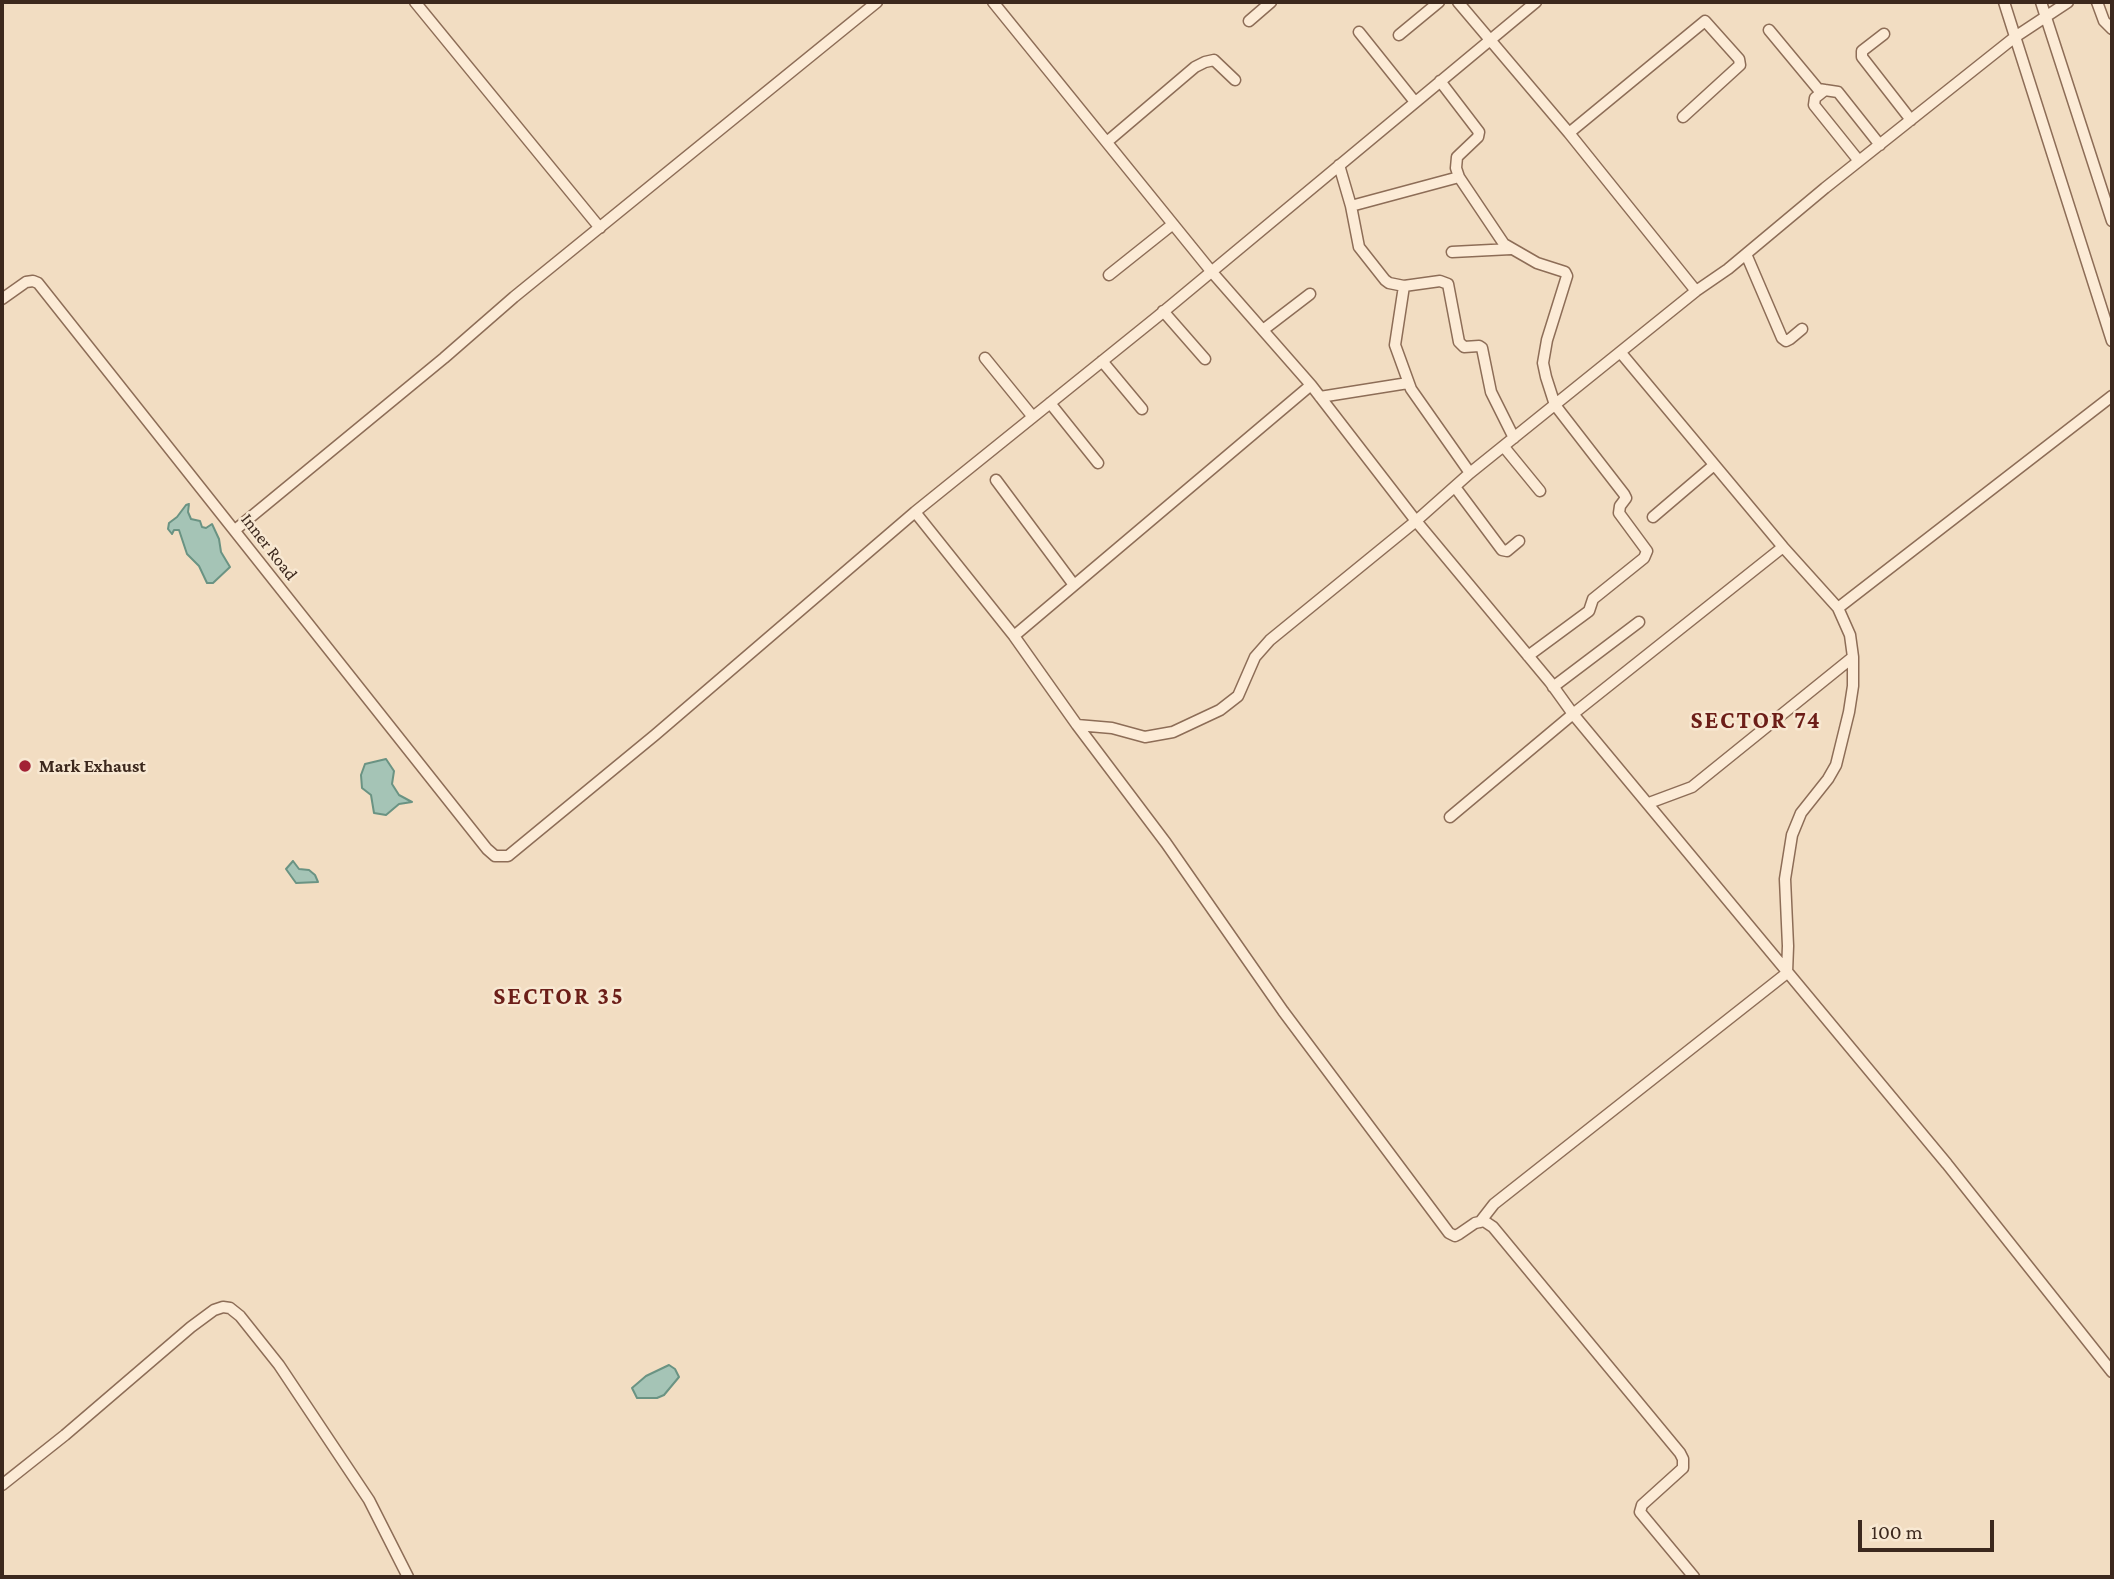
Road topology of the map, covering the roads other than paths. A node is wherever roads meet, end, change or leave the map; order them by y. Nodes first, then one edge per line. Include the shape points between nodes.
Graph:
1 (415, 2) edge
2 (993, 2) edge
3 (1271, 2) edge
4 (1439, 2) edge
5 (1458, 2) edge
6 (1536, 2) edge
7 (2004, 2) edge
8 (2041, 2) edge
9 (2068, 2) edge
10 (2097, 2) edge
11 (872, 3) edge
12 (2045, 17) junction
13 (1249, 21) dead end
14 (2112, 29) edge
15 (1769, 30) dead end
16 (1359, 32) dead end
17 (1884, 34) dead end
18 (1399, 35) dead end
19 (2015, 37) junction
20 (1489, 40) junction
21 (1236, 80) dead end
22 (1440, 81) junction
23 (1825, 90) junction
24 (1415, 102) junction
25 (1683, 117) dead end
26 (1911, 120) junction
27 (1569, 133) junction
28 (1108, 141) junction
29 (1880, 145) junction
30 (1859, 161) junction
31 (1339, 165) junction
32 (1459, 177) junction
33 (1351, 206) junction
34 (2112, 221) edge
35 (1173, 224) junction
36 (600, 228) junction
37 (1511, 249) junction
38 (1452, 253) dead end
39 (1746, 254) junction
40 (1212, 271) junction
41 (1109, 275) dead end
42 (1404, 286) junction
43 (1696, 291) junction
44 (1310, 294) dead end
45 (2, 299) edge
46 (1163, 311) junction
47 (1802, 329) dead end
48 (1263, 330) junction
49 (2112, 341) edge
50 (1621, 353) junction
51 (985, 358) dead end
52 (1205, 359) dead end
53 (1102, 361) junction
54 (1408, 383) junction
55 (1311, 385) junction
56 (2112, 396) edge
57 (1320, 397) junction
58 (1050, 403) junction
59 (1555, 405) junction
60 (1142, 410) dead end
61 (1033, 417) junction
62 (1514, 438) junction
63 (1504, 446) junction
64 (1098, 463) dead end
65 (1714, 465) junction
66 (1470, 473) junction
67 (996, 480) dead end
68 (1455, 487) junction
69 (1540, 491) dead end
70 (915, 512) junction
71 (1653, 517) dead end
72 (1416, 521) junction
73 (235, 530) junction
74 (1519, 541) dead end
75 (1783, 547) junction
76 (1074, 585) junction
77 (1838, 608) junction
78 (1639, 622) dead end
79 (1014, 636) junction
80 (1528, 656) junction
81 (1853, 657) junction
82 (1553, 687) junction
83 (1573, 714) junction
84 (1077, 725) junction
85 (1649, 803) junction
86 (1450, 817) dead end
87 (1787, 973) junction
88 (1480, 1222) junction
89 (2112, 1371) edge
90 (2, 1485) edge
91 (408, 1577) edge
92 (1694, 1577) edge

1 - 36 street
2 - 28 street
3 - 13 street
4 - 18 street
5 - 20 street
6 - 20 street
7 - 19 street
8 - 12 street
9 - 12 street
10 - 14 street
11 - 36 street
12 - 19 street
12 - 34 street
15 - 23 street via 1818,89
16 - 24 street
17 - 26 street via 1862,51 1862,57
19 - 26 street
19 - 49 street
20 - 22 street
20 - 27 street
21 - 28 street via 1214,60 1205,62
22 - 24 street
22 - 32 street via 1479,132 1457,156
23 - 29 street via 1838,92
23 - 30 street via 1815,98 1815,108
24 - 31 street
25 - 27 street via 1740,65 1705,21
26 - 29 street
27 - 43 street
28 - 35 street
29 - 30 street
30 - 39 street
31 - 33 street
31 - 40 street
32 - 33 street
32 - 37 street
33 - 42 street via 1363,253 1389,283
35 - 40 street
35 - 41 street
36 - 73 street
37 - 38 street
37 - 59 street via 1567,276 1543,363
39 - 43 street
39 - 47 street via 1782,338 1786,341
40 - 46 street
40 - 48 street
42 - 54 street via 1395,345
42 - 62 street via 1448,284 1459,342 1464,347 1482,348 1491,392
43 - 50 street
44 - 48 street
45 - 73 street, Inner Road via 26,282 38,283
46 - 52 street
46 - 53 street
48 - 55 street
50 - 59 street
50 - 65 street
51 - 61 street
53 - 58 street
53 - 60 street
54 - 57 street
54 - 66 street
55 - 57 street
55 - 76 street
56 - 77 street
57 - 72 street
58 - 61 street
58 - 64 street
59 - 62 street
59 - 80 street via 1624,494 1619,513 1647,551 1593,599 1589,611
61 - 70 street
62 - 63 street
63 - 66 street
63 - 69 street
65 - 71 street
65 - 75 street
66 - 68 street
67 - 76 street
68 - 72 street
68 - 74 street via 1502,550
70 - 73 street, Inner Road via 504,857 487,849
70 - 79 street
72 - 80 street
72 - 84 street via 1270,640 1255,657 1238,696 1220,710 1173,732 1145,737
75 - 77 street
75 - 83 street
76 - 79 street
77 - 81 street via 1850,635
78 - 82 street
79 - 84 street
80 - 82 street
81 - 85 street via 1692,787
81 - 87 street via 1849,712 1836,765 1801,813 1792,835 1785,878
82 - 83 street
83 - 85 street
83 - 86 street
84 - 88 street via 1449,1233 1459,1234
85 - 87 street
87 - 88 street via 1494,1204
87 - 89 street
88 - 92 street via 1486,1221 1496,1231 1682,1457 1683,1468 1640,1512
90 - 91 street via 214,1310 230,1308 278,1365 369,1500

